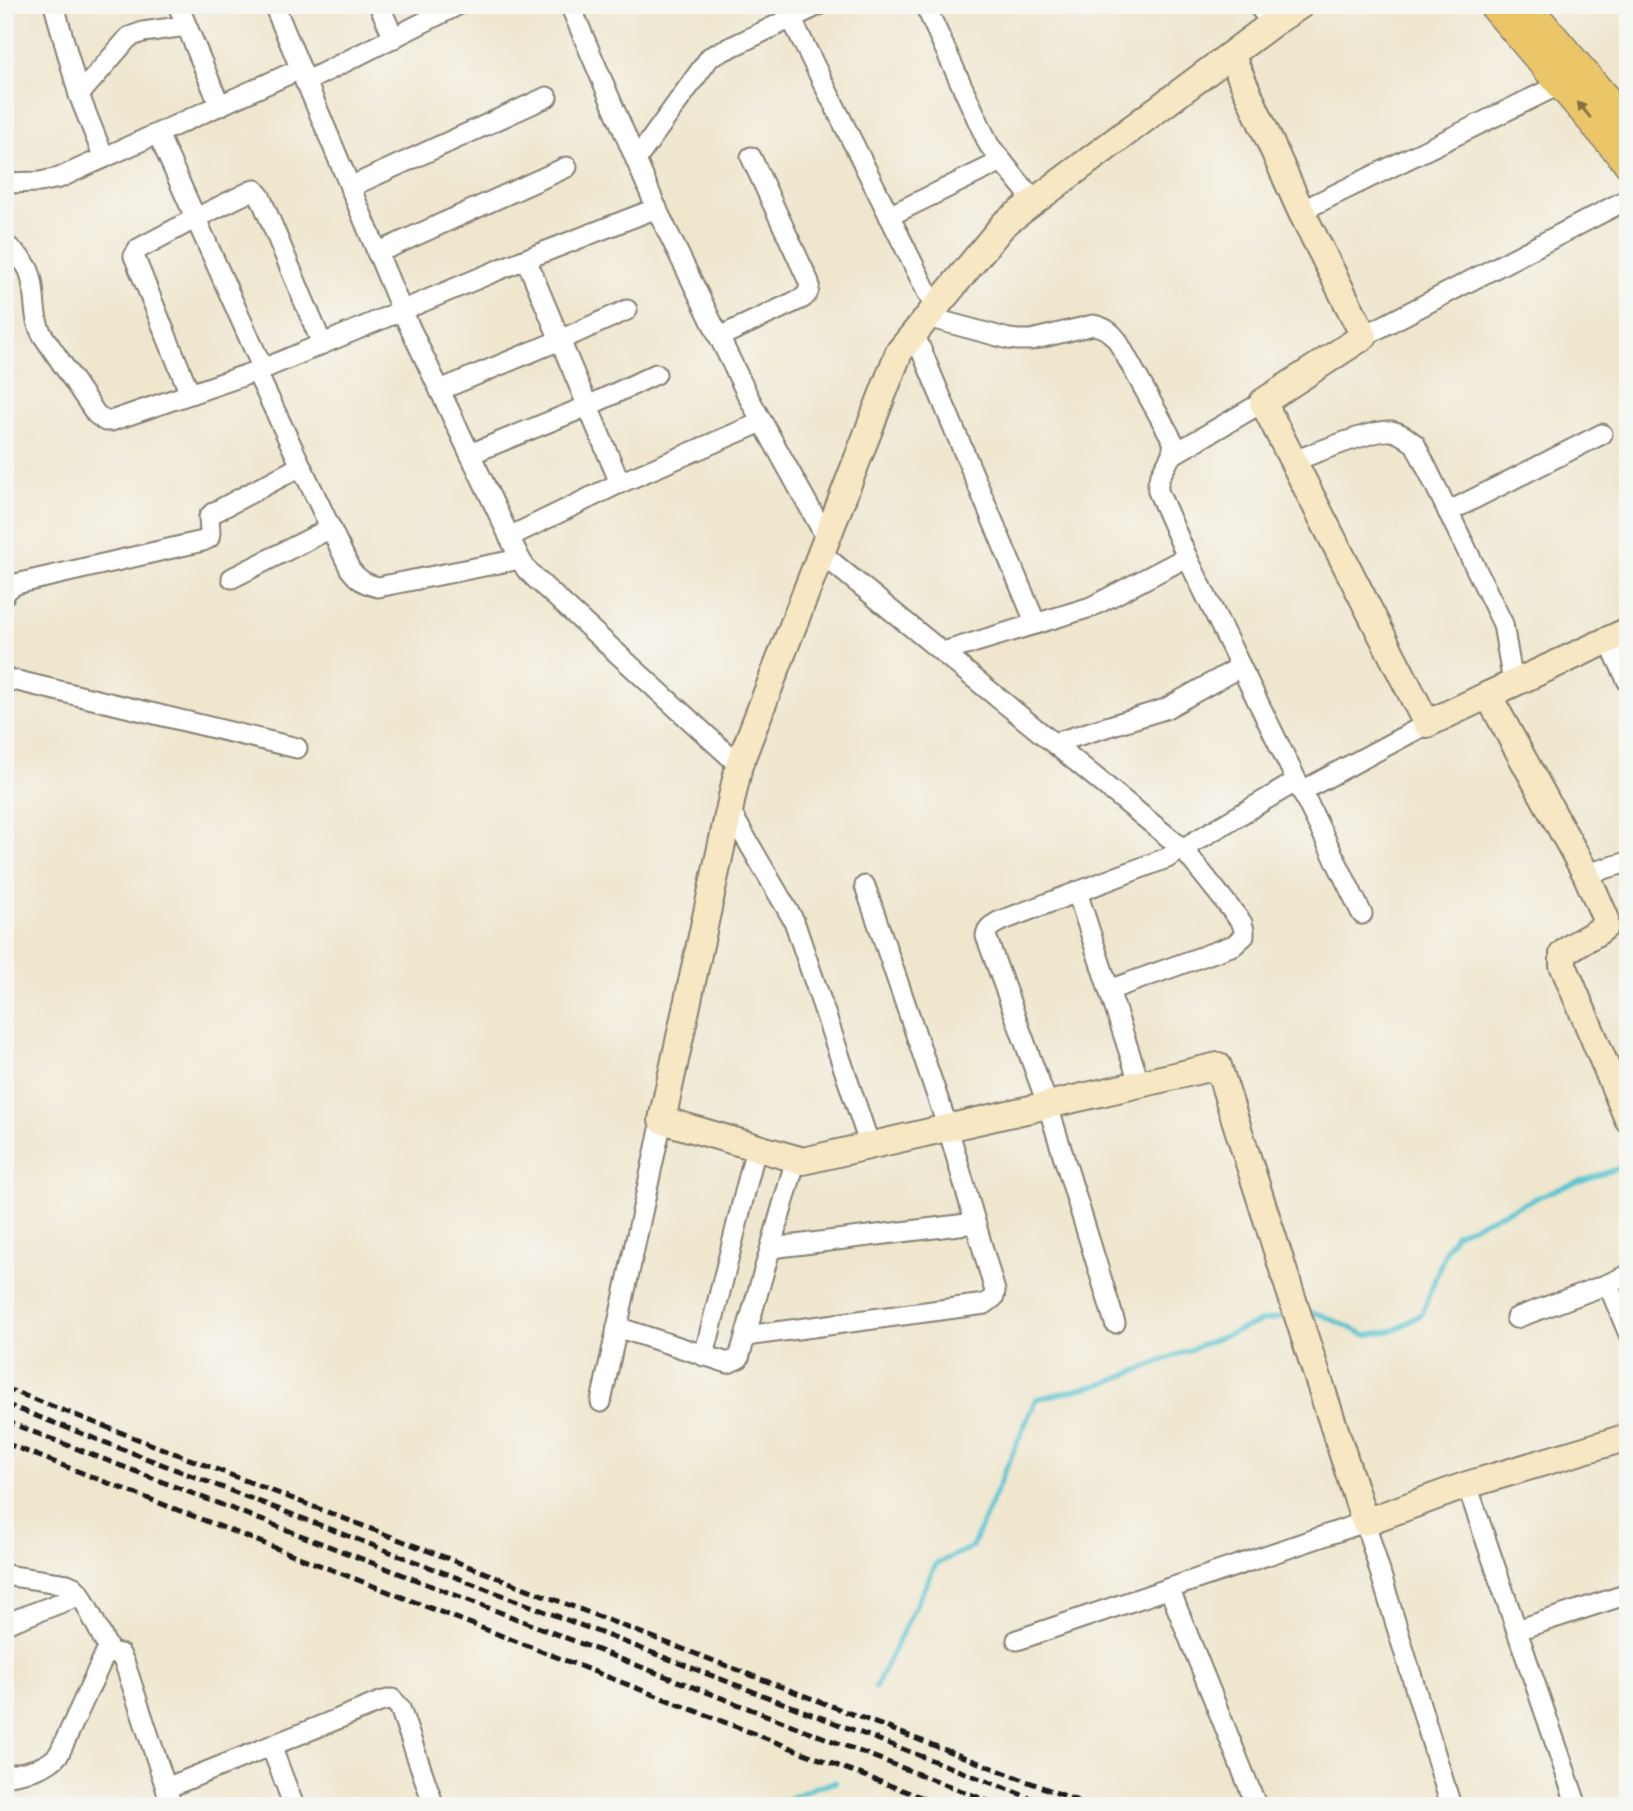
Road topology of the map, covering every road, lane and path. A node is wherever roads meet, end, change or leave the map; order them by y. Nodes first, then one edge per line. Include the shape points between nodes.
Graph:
1 (54, 5) edge
2 (178, 5) edge
3 (274, 5) edge
4 (379, 5) edge
5 (458, 5) edge
6 (570, 5) edge
7 (820, 5) edge
8 (925, 5) edge
9 (1301, 5) edge
10 (1494, 5) edge
11 (1525, 5) edge
12 (1265, 14) edge
13 (791, 18) junction
14 (186, 26) junction
15 (394, 38) junction
16 (1231, 55) junction
17 (303, 76) junction
18 (1561, 84) junction
19 (79, 94) junction
20 (547, 97) dead end
21 (220, 106) junction
22 (1628, 126) edge
23 (158, 134) junction
24 (751, 157) dead end
25 (104, 158) junction
26 (636, 160) junction
27 (1002, 161) junction
28 (1628, 162) edge
29 (568, 167) dead end
30 (5, 183) edge
31 (350, 187) junction
32 (1628, 199) edge
33 (1034, 201) junction
34 (657, 208) junction
35 (1301, 211) junction
36 (889, 216) junction
37 (195, 218) junction
38 (5, 244) edge
39 (377, 253) junction
40 (526, 259) junction
41 (627, 310) dead end
42 (402, 311) junction
43 (926, 319) junction
44 (1364, 336) junction
45 (719, 337) junction
46 (560, 340) junction
47 (322, 344) junction
48 (260, 370) junction
49 (656, 374) dead end
50 (439, 390) junction
51 (190, 394) junction
52 (1263, 402) junction
53 (588, 406) junction
54 (762, 422) junction
55 (1602, 434) dead end
56 (470, 454) junction
57 (1172, 455) junction
58 (1293, 461) junction
59 (301, 466) junction
60 (620, 483) junction
61 (1448, 512) junction
62 (331, 528) junction
63 (509, 537) junction
64 (824, 546) junction
65 (1186, 557) junction
66 (520, 559) junction
67 (232, 578) dead end
68 (5, 594) edge
69 (1036, 624) junction
70 (1618, 636) edge
71 (943, 652) junction
72 (1240, 667) junction
73 (5, 678) edge
74 (1628, 682) edge
75 (1513, 684) junction
76 (1488, 695) junction
77 (1427, 724) junction
78 (1054, 743) junction
79 (297, 748) dead end
80 (739, 765) junction
81 (1299, 786) junction
82 (730, 811) junction
83 (1183, 849) junction
84 (1628, 862) edge
85 (1586, 874) junction
86 (865, 886) dead end
87 (1077, 892) junction
88 (1362, 914) dead end
89 (1109, 989) junction
90 (1140, 1085) junction
91 (1048, 1106) junction
92 (1628, 1119) edge
93 (662, 1120) junction
94 (948, 1128) junction
95 (870, 1146) junction
96 (756, 1148) junction
97 (796, 1159) junction
98 (975, 1223) junction
99 (771, 1248) junction
100 (1628, 1275) edge
101 (1608, 1284) junction
102 (1516, 1318) dead end
103 (1115, 1323) dead end
104 (617, 1327) junction
105 (1628, 1332) edge
106 (746, 1336) junction
107 (704, 1356) junction
108 (601, 1402) dead end
109 (1628, 1437) edge
110 (1467, 1485) junction
111 (1365, 1522) junction
112 (5, 1575) edge
113 (1169, 1588) junction
114 (1628, 1594) edge
115 (81, 1595) junction
116 (5, 1624) edge
117 (1517, 1630) junction
118 (1017, 1640) dead end
119 (110, 1652) junction
120 (271, 1746) junction
121 (5, 1776) edge
122 (169, 1797) edge
123 (1255, 1802) dead end
124 (294, 1806) edge
125 (433, 1806) edge
126 (1451, 1806) edge
127 (1577, 1806) edge

1 - 19 street
2 - 14 street
3 - 17 street
4 - 15 street
5 - 15 street
6 - 26 street
7 - 13 street
8 - 27 street via 986,140
9 - 12 street
10 - 18 main road
11 - 22 main road
12 - 16 street
13 - 26 street via 710,57
13 - 36 street
14 - 19 street via 130,37
14 - 21 street
15 - 17 street
16 - 33 street
16 - 35 street
17 - 21 street
17 - 31 street
28 -> 18 main road
18 - 35 street
19 - 25 street
20 - 31 street
21 - 23 street
23 - 25 street
23 - 37 street
24 - 45 street via 810,288 803,298
25 - 30 street via 50,181
26 - 34 street
27 - 33 street
27 - 36 street
29 - 39 street
31 - 39 street
32 - 44 street
33 - 43 street via 1004,223
34 - 40 street
34 - 45 street
35 - 44 street
36 - 43 street
37 - 47 street via 251,191 258,192
37 - 48 street
37 - 51 street via 138,249 134,256
38 - 51 street via 30,270 39,329 96,414 106,421 117,420
39 - 42 street
40 - 42 street
40 - 46 street
41 - 46 street
42 - 47 street
42 - 50 street
43 - 57 street via 1018,340 1093,325 1110,331 1173,441
43 - 64 street via 899,352
43 - 69 street
44 - 52 street
45 - 54 street
46 - 50 street
46 - 53 street
47 - 48 street
48 - 51 street
48 - 59 street
49 - 53 street
50 - 56 street
52 - 57 street
52 - 58 street
53 - 56 street
53 - 60 street
54 - 60 street
54 - 64 street
55 - 61 street
56 - 63 street
57 - 65 street via 1157,484
58 - 61 street via 1375,432 1404,435 1415,444
58 - 77 street
59 - 62 street
59 - 68 street via 213,513 209,538 203,541 16,583
60 - 63 street
61 - 75 street via 1503,624
62 - 66 street via 356,578 378,587
62 - 67 street
63 - 66 street
64 - 71 street
64 - 80 street
65 - 69 street via 1091,607
65 - 72 street
66 - 80 street via 536,579
69 - 71 street
70 - 74 street
70 - 75 street
71 - 78 street
72 - 78 street via 1165,709
72 - 81 street
73 - 79 street
75 - 76 street
76 - 77 street
76 - 85 street
77 - 81 street
78 - 83 street
80 - 82 street
81 - 83 street
81 - 88 street
82 - 93 street
82 - 95 street via 794,921
83 - 87 street
83 - 89 street via 1242,923 1244,936 1234,945
84 - 85 street
85 - 92 street via 1605,926 1568,949 1563,965
86 - 94 street
87 - 89 street
87 - 91 street via 998,922 986,936
89 - 90 street
90 - 91 street
90 - 111 street via 1218,1066
91 - 94 street
91 - 103 street
93 - 96 street
93 - 104 street
94 - 95 street
94 - 98 street
95 - 97 street
96 - 97 street
96 - 107 street
97 - 99 street
98 - 99 street
98 - 106 street via 995,1292 985,1304
99 - 106 street
100 - 101 street
101 - 102 street
101 - 105 street
104 - 107 street
104 - 108 street
106 - 107 street via 734,1362
109 - 110 street
110 - 111 street
110 - 117 street
111 - 113 street
111 - 126 street
112 - 115 street via 67,1584
113 - 118 street
113 - 123 street
114 - 117 street
115 - 116 street
115 - 119 street
117 - 127 street
119 - 121 street via 104,1656 59,1754 38,1768
119 - 122 street via 120,1654 125,1664
120 - 122 street
120 - 124 street
120 - 125 street via 392,1699 400,1707

